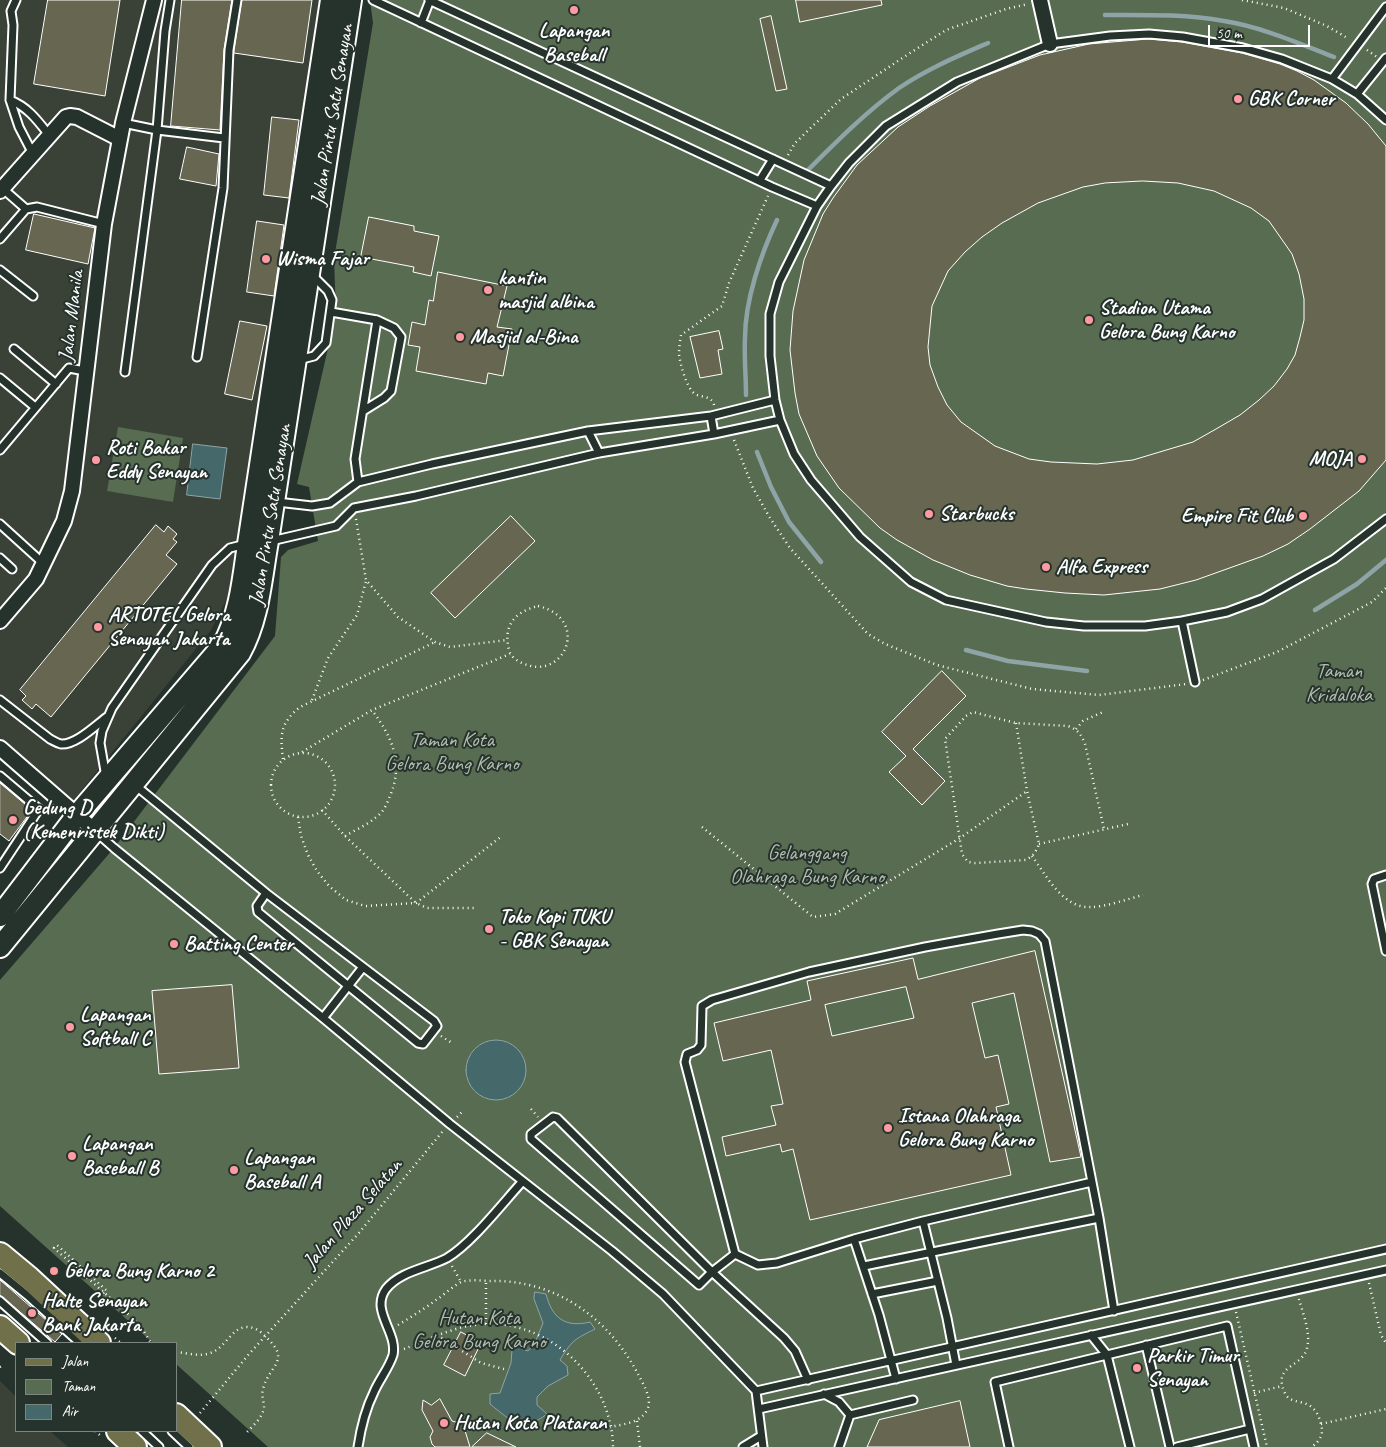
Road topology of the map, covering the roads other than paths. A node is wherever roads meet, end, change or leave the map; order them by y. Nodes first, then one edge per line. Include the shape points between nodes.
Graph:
1 (16, 0) edge
2 (154, 0) edge
3 (170, 0) edge
4 (238, 0) edge
5 (331, 0) edge
6 (351, 0) edge
7 (373, 0) edge
8 (429, 0) edge
9 (1040, 1) edge
10 (1386, 7) edge
11 (421, 23) junction
12 (1050, 44) junction
13 (1385, 59) edge
14 (1332, 79) junction
15 (1357, 94) junction
16 (10, 100) junction
17 (1386, 120) edge
18 (123, 123) junction
19 (158, 130) junction
20 (50, 135) junction
21 (224, 138) junction
22 (120, 139) junction
23 (33, 154) junction
24 (773, 160) junction
25 (760, 180) junction
26 (830, 186) junction
27 (1, 189) edge
28 (817, 206) junction
29 (26, 209) junction
30 (104, 224) junction
31 (3, 230) edge
32 (0, 239) edge
33 (0, 270) edge
34 (309, 272) junction
35 (33, 296) dead end
36 (331, 312) junction
37 (377, 320) junction
38 (14, 349) dead end
39 (197, 357) dead end
40 (295, 361) junction
41 (86, 371) junction
42 (124, 372) dead end
43 (0, 378) edge
44 (56, 384) junction
45 (775, 400) junction
46 (35, 407) junction
47 (363, 411) junction
48 (711, 416) junction
49 (780, 420) junction
50 (588, 431) junction
51 (714, 434) junction
52 (0, 450) edge
53 (599, 454) junction
54 (358, 482) junction
55 (264, 500) junction
56 (1386, 519) edge
57 (0, 524) edge
58 (258, 542) junction
59 (0, 558) edge
60 (44, 564) junction
61 (12, 569) dead end
62 (0, 621) edge
63 (1182, 622) junction
64 (1195, 682) road end
65 (0, 700) edge
66 (109, 715) junction
67 (0, 748) edge
68 (0, 776) edge
69 (106, 780) junction
70 (133, 783) junction
71 (77, 815) junction
72 (94, 830) junction
73 (0, 868) edge
74 (1386, 874) edge
75 (266, 892) junction
76 (4, 913) edge
77 (0, 947) edge
78 (1386, 951) edge
79 (363, 967) junction
80 (349, 985) junction
81 (323, 1018) junction
82 (522, 1182) junction
83 (1092, 1182) junction
84 (1099, 1218) junction
85 (923, 1220) junction
86 (854, 1239) junction
87 (1386, 1249) edge
88 (931, 1253) junction
89 (0, 1254) edge
90 (735, 1254) junction
91 (864, 1266) junction
92 (1386, 1270) edge
93 (712, 1272) junction
94 (0, 1273) edge
95 (938, 1281) junction
96 (872, 1294) junction
97 (0, 1301) edge
98 (1114, 1310) junction
99 (0, 1327) edge
100 (1091, 1335) junction
101 (17, 1342) edge
102 (46, 1342) edge
103 (79, 1342) edge
104 (98, 1342) edge
105 (1146, 1346) junction
106 (953, 1347) junction
107 (1107, 1355) junction
108 (892, 1361) junction
109 (956, 1365) junction
110 (896, 1379) junction
111 (808, 1380) junction
112 (756, 1391) junction
113 (824, 1394) junction
114 (913, 1400) dead end
115 (759, 1409) junction
116 (850, 1416) junction
117 (1250, 1429) junction
118 (181, 1430) edge
119 (761, 1436) junction
120 (131, 1438) edge
121 (153, 1447) edge
122 (159, 1447) edge
123 (210, 1447) edge
124 (358, 1447) edge
125 (744, 1447) edge
126 (763, 1447) edge
127 (839, 1447) edge
128 (1009, 1447) edge
129 (1130, 1447) edge
130 (1170, 1447) edge
131 (1177, 1447) edge
132 (1254, 1447) edge

1 - 16 lane via 11,11
2 - 18 street, Jalan Manila
3 - 19 lane
4 - 21 lane via 229,50
5 - 55 main road, Jalan Pintu Satu Senayan
6 - 34 main road, Jalan Pintu Satu Senayan
7 - 11 lane
8 - 11 lane
8 - 24 lane
9 - 12 street
10 - 14 lane
11 - 25 lane
12 - 14 lane via 1110,36 1150,34 1183,37 1282,58
12 - 26 lane via 957,82 886,126
13 - 15 lane
14 - 15 lane
15 - 17 lane
16 - 20 lane via 34,115
16 - 23 lane
18 - 19 lane
18 - 22 street, Jalan Manila
19 - 21 lane
19 - 42 lane
20 - 22 street via 70,116
20 - 23 street
21 - 39 lane via 223,188
22 - 30 street, Jalan Manila
23 - 27 street
24 - 25 lane
24 - 26 lane
25 - 28 lane
26 - 28 lane
27 - 29 lane
28 - 45 lane via 779,282 770,314
29 - 30 lane via 37,207
29 - 31 lane
30 - 41 street, Jalan Manila
31 - 32 lane
33 - 35 lane
34 - 36 lane via 328,291 332,300
34 - 40 main road, Jalan Pintu Satu Senayan
36 - 37 lane
36 - 40 lane via 326,343 314,356
37 - 47 lane
37 - 47 lane via 394,328 401,337 391,391
38 - 44 lane
40 - 55 main road, Jalan Pintu Satu Senayan
41 - 44 lane via 69,368
41 - 60 street, Jalan Manila via 72,491 64,521
43 - 46 lane
44 - 46 lane
45 - 48 lane
45 - 49 lane
46 - 52 lane
47 - 54 lane via 355,459
48 - 50 lane
48 - 51 lane
49 - 51 lane
49 - 63 lane via 794,454 811,480 860,537 911,582 946,600 1046,622 1084,626
50 - 53 lane
50 - 54 lane
51 - 53 lane
53 - 58 lane via 354,508 336,526
54 - 55 lane via 330,503 312,506
55 - 58 main road, Jalan Pintu Satu Senayan
56 - 63 lane via 1334,559 1262,599 1227,612
57 - 60 lane
58 - 66 lane via 230,548 212,565
58 - 69 main road, Jalan Pintu Satu Senayan via 231,630 223,645
58 - 70 main road, Jalan Pintu Satu Senayan via 254,619 249,636 240,653
59 - 61 lane
60 - 62 street, Jalan Manila via 36,580
63 - 64 lane
65 - 66 lane via 59,744 81,737
66 - 69 lane via 100,743
67 - 71 street
68 - 73 lane via 39,809
69 - 71 main road, Jalan Pintu Satu Senayan
70 - 72 main road, Jalan Pintu Satu Senayan
70 - 75 lane
71 - 72 street
71 - 76 main road, Jalan Pintu Satu Senayan
72 - 76 main road, Jalan Pintu Satu Senayan
72 - 81 lane
74 - 78 lane via 1374,879 1372,884
75 - 79 lane
75 - 80 lane via 257,906 258,912
76 - 77 main road, Jalan Pintu Satu Senayan
79 - 80 lane
79 - 80 lane via 434,1021 437,1026 423,1044 418,1044
80 - 81 lane
81 - 82 lane
82 - 112 lane via 663,1294
82 - 124 lane via 447,1258 399,1278 385,1291 381,1308 393,1354 365,1412
83 - 84 lane
83 - 85 lane
83 - 90 lane via 1045,941 1039,934 1023,930 925,947 810,972 712,1000 702,1006 701,1045 687,1054 685,1062
84 - 88 lane
84 - 98 lane
85 - 86 lane
85 - 88 lane
86 - 90 lane via 777,1263 758,1264
86 - 91 lane
87 - 98 lane
88 - 91 lane
88 - 95 lane
89 - 104 main road
90 - 93 lane
91 - 96 lane
92 - 100 lane
93 - 93 lane via 557,1118 552,1117 531,1134 531,1139 699,1285
93 - 111 lane via 784,1338 795,1351
94 - 103 lane
95 - 96 lane
95 - 106 lane
96 - 108 lane
97 - 102 lane
98 - 106 lane
99 - 101 main road
100 - 107 lane
100 - 109 lane
105 - 107 lane
105 - 117 lane via 1227,1326
105 - 130 lane
106 - 108 lane
106 - 109 lane
107 - 128 lane via 995,1382
107 - 129 lane
108 - 110 lane
108 - 111 lane
109 - 110 lane
110 - 113 lane
111 - 112 lane
112 - 115 lane
113 - 115 lane
113 - 116 lane via 839,1402
114 - 116 lane
115 - 119 lane
116 - 127 lane
117 - 131 lane
117 - 132 lane
118 - 123 main road
119 - 125 lane
119 - 126 lane
120 - 121 lane
120 - 122 lane

